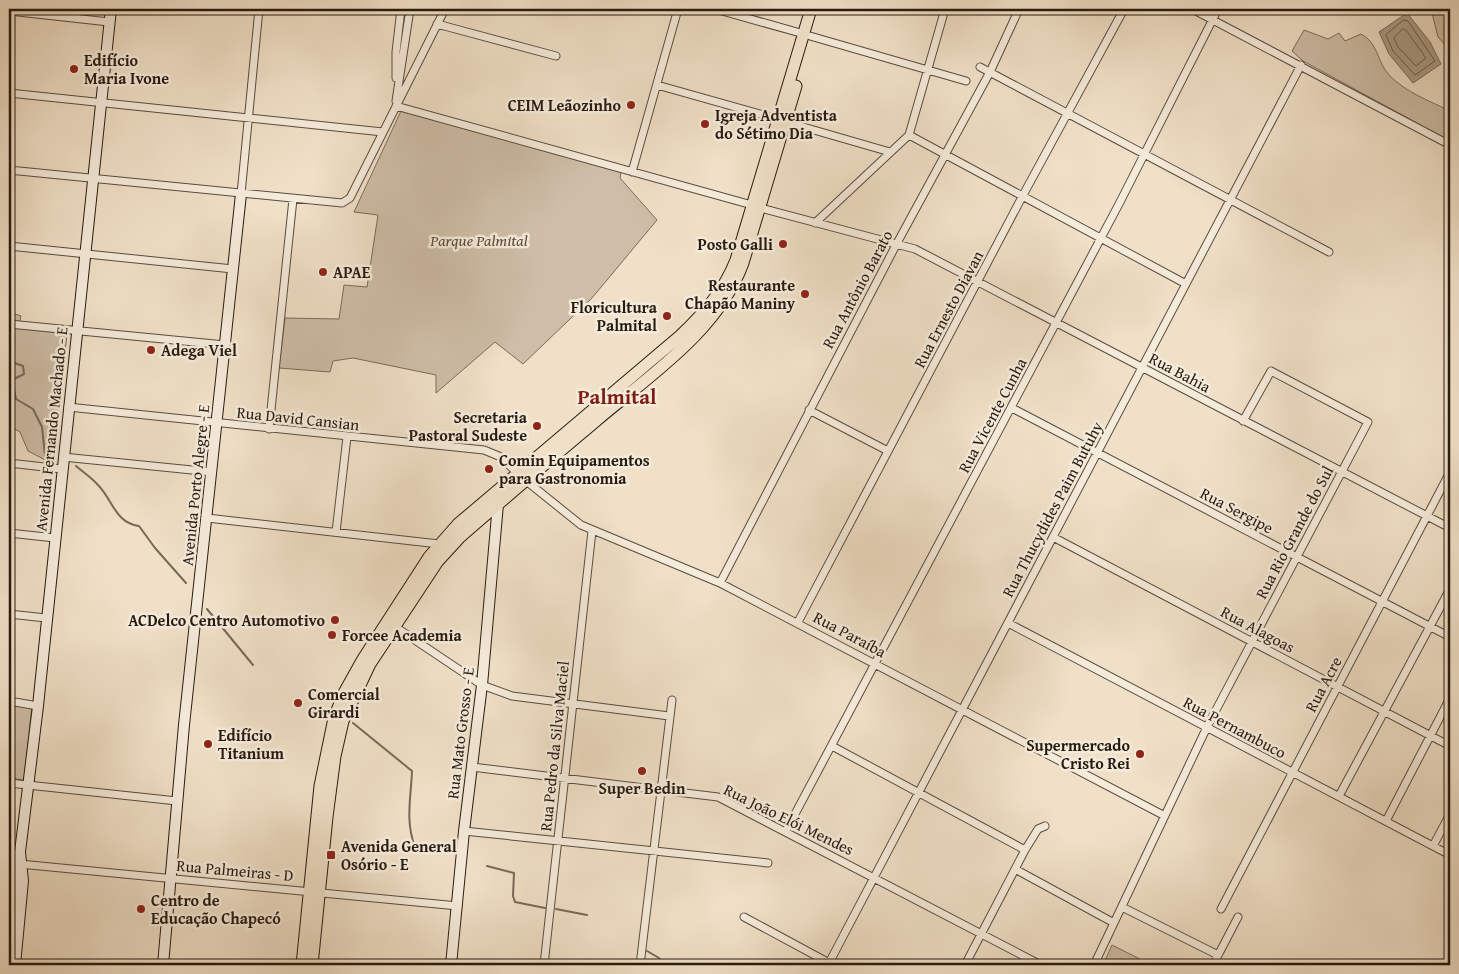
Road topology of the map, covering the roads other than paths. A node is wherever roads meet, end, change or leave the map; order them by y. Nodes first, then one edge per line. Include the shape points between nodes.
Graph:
1 (111, 9) edge
2 (260, 9) edge
3 (401, 9) edge
4 (410, 9) edge
5 (445, 9) edge
6 (678, 9) edge
7 (715, 9) edge
8 (811, 9) edge
9 (818, 9) edge
10 (945, 9) edge
11 (1019, 9) edge
12 (1124, 9) edge
13 (1192, 9) edge
14 (1218, 9) edge
15 (9, 11) edge
16 (1213, 18) junction
17 (109, 22) junction
18 (437, 24) junction
19 (807, 35) junction
20 (556, 56) dead end
21 (1301, 65) junction
22 (401, 66) junction
23 (980, 67) dead end
24 (927, 70) junction
25 (415, 71) junction
26 (990, 72) junction
27 (966, 81) dead end
28 (657, 85) junction
29 (9, 93) edge
30 (101, 102) junction
31 (396, 106) junction
32 (1067, 113) junction
33 (249, 118) junction
34 (782, 121) junction
35 (383, 132) junction
36 (908, 135) junction
37 (1450, 145) edge
38 (890, 152) junction
39 (1145, 153) junction
40 (944, 155) junction
41 (9, 170) edge
42 (632, 172) junction
43 (93, 180) junction
44 (241, 194) junction
45 (1022, 196) junction
46 (293, 199) junction
47 (1230, 200) junction
48 (756, 206) junction
49 (815, 223) junction
50 (1100, 237) junction
51 (896, 245) junction
52 (9, 246) edge
53 (1329, 252) dead end
54 (85, 254) junction
55 (233, 269) junction
56 (978, 282) junction
57 (1186, 284) junction
58 (1056, 322) junction
59 (9, 324) edge
60 (76, 331) junction
61 (225, 345) junction
62 (1142, 367) junction
63 (68, 407) junction
64 (1012, 408) junction
65 (809, 410) junction
66 (1243, 421) junction
67 (217, 423) junction
68 (270, 429) junction
69 (347, 437) junction
70 (888, 451) junction
71 (1097, 453) junction
72 (63, 457) junction
73 (9, 463) edge
74 (62, 469) junction
75 (212, 472) junction
76 (1342, 472) junction
77 (1450, 472) edge
78 (521, 476) junction
79 (495, 500) junction
80 (1428, 517) junction
81 (207, 518) junction
82 (1450, 528) edge
83 (592, 531) junction
84 (336, 532) junction
85 (9, 533) edge
86 (1053, 537) junction
87 (54, 538) junction
88 (439, 544) junction
89 (1297, 557) junction
90 (720, 583) junction
91 (1450, 589) edge
92 (1384, 602) junction
93 (9, 614) edge
94 (46, 618) junction
95 (798, 622) junction
96 (390, 623) junction
97 (1008, 623) junction
98 (1430, 627) junction
99 (1450, 637) edge
100 (1252, 641) junction
101 (876, 663) junction
102 (482, 685) junction
103 (1337, 686) junction
104 (1450, 698) edge
105 (672, 700) dead end
106 (9, 701) edge
107 (573, 703) junction
108 (38, 706) junction
109 (963, 709) junction
110 (1386, 711) junction
111 (669, 716) junction
112 (1207, 727) junction
113 (1431, 737) junction
114 (832, 746) junction
115 (1450, 746) edge
116 (472, 767) junction
117 (1292, 772) junction
118 (565, 777) junction
119 (9, 783) edge
120 (28, 785) junction
121 (660, 788) junction
122 (918, 793) junction
123 (1339, 796) junction
124 (177, 801) junction
125 (1450, 814) edge
126 (1163, 815) junction
127 (1386, 821) junction
128 (1044, 826) dead end
129 (464, 831) junction
130 (786, 831) junction
131 (557, 841) junction
132 (1433, 846) junction
133 (1025, 850) junction
134 (652, 851) junction
135 (1450, 855) edge
136 (768, 863) dead end
137 (15, 864) edge
138 (1015, 869) junction
139 (874, 877) junction
140 (172, 878) junction
141 (314, 891) junction
142 (458, 906) junction
143 (1122, 907) junction
144 (1221, 909) dead end
145 (744, 917) dead end
146 (1238, 917) dead end
147 (1114, 923) junction
148 (982, 933) junction
149 (9, 942) edge
150 (13, 951) edge
151 (1218, 955) junction
152 (307, 961) edge
153 (830, 964) edge
154 (15, 965) edge
155 (163, 965) edge
156 (452, 965) edge
157 (544, 965) edge
158 (640, 965) edge
159 (965, 965) edge
160 (1041, 965) edge
161 (1094, 965) edge
162 (1213, 965) edge

1 - 17 street, Avenida Fernando Machado - E
2 - 33 street, Avenida Porto Alegre - E
3 - 31 street via 396,52
4 - 22 street
5 - 18 street
6 - 28 street
7 - 19 street
8 - 19 main road
9 - 19 main road
10 - 24 street
11 - 26 street, Rua Antônio Barato
12 - 32 street, Rua Ernesto Diavan
13 - 16 street
14 - 16 street, Rua Vicente Cunha
15 - 17 street
16 - 21 street
16 - 39 street, Rua Vicente Cunha
17 - 30 street, Avenida Fernando Machado - E
18 - 20 street
18 - 25 street
19 - 24 street
19 - 34 main road
21 - 37 street
21 - 47 street, Rua Thucydides Paim Butuhy
22 - 25 street
22 - 31 street
23 - 26 street
24 - 27 street
24 - 36 street
25 - 31 street
26 - 32 street
26 - 40 street, Rua Antônio Barato
28 - 34 street
28 - 42 street
29 - 30 street
30 - 33 street
30 - 43 street, Avenida Fernando Machado - E
31 - 35 street
31 - 42 street, Rua Bahia
32 - 39 street
32 - 45 street, Rua Ernesto Diavan
33 - 35 street
33 - 44 street, Avenida Porto Alegre - E
34 - 38 street
34 - 48 main road
35 - 46 street via 350,198 342,203
36 - 38 street
36 - 40 street
38 - 49 street
39 - 47 street
39 - 50 street, Rua Vicente Cunha
40 - 45 street
40 - 51 street, Rua Antônio Barato
41 - 43 street
42 - 48 street, Rua Bahia
43 - 44 street
43 - 54 street, Avenida Fernando Machado - E
44 - 46 street
44 - 55 street, Avenida Porto Alegre - E
45 - 50 street
45 - 56 street, Rua Ernesto Diavan
46 - 68 street
47 - 53 street
47 - 57 street, Rua Thucydides Paim Butuhy
48 - 49 street, Rua Bahia
48 - 78 main road via 732,271 704,312
49 - 51 street, Rua Bahia
50 - 57 street
50 - 58 street, Rua Vicente Cunha
51 - 56 street, Rua Bahia via 915,249
51 - 65 street, Rua Antônio Barato
52 - 54 street
54 - 55 street
54 - 60 street, Avenida Fernando Machado - E
55 - 61 street, Avenida Porto Alegre - E
56 - 58 street, Rua Bahia
56 - 70 street, Rua Ernesto Diavan
57 - 62 street, Rua Thucydides Paim Butuhy
58 - 62 street, Rua Bahia
58 - 64 street, Rua Vicente Cunha
59 - 60 street
60 - 61 street
60 - 63 street, Avenida Fernando Machado - E
61 - 67 street, Avenida Porto Alegre - E
62 - 66 street, Rua Bahia
62 - 71 street, Rua Thucydides Paim Butuhy
63 - 67 street, Rua David Cansian
63 - 72 street, Avenida Fernando Machado - E
64 - 71 street, Rua Sergipe
64 - 101 street, Rua Vicente Cunha
65 - 70 street
65 - 90 street, Rua Antônio Barato
66 - 76 street, Rua Bahia
66 - 76 street, Rua Rio Grande do Sul via 1270,371 1368,422
67 - 68 street, Rua David Cansian
67 - 75 street, Avenida Porto Alegre - E
68 - 69 street, Rua David Cansian
69 - 78 street, Rua David Cansian via 484,450 501,457
69 - 84 street
70 - 95 street, Rua Ernesto Diavan
71 - 86 street, Rua Thucydides Paim Butuhy
71 - 89 street, Rua Sergipe
72 - 74 street, Avenida Fernando Machado - E
72 - 75 street
73 - 74 street
74 - 87 street, Avenida Fernando Machado - E
75 - 81 street, Avenida Porto Alegre - E
76 - 80 street, Rua Bahia
76 - 89 street, Rua Rio Grande do Sul
77 - 80 street, Rua Acre
78 - 79 main road
78 - 83 street, Rua Paraíba
79 - 88 main road
79 - 96 main road via 446,552
79 - 102 street, Rua Mato Grosso - E
80 - 82 street, Rua Bahia
80 - 92 street, Rua Acre
81 - 84 street
81 - 124 street, Avenida Porto Alegre - E
83 - 90 street, Rua Paraíba
83 - 107 street, Rua Pedro da Silva Maciel
84 - 88 street
85 - 87 street
86 - 97 street, Rua Thucydides Paim Butuhy
86 - 100 street, Rua Alagoas
87 - 94 street, Avenida Fernando Machado - E
88 - 96 main road
89 - 92 street, Rua Sergipe
89 - 100 street, Rua Rio Grande do Sul
90 - 95 street, Rua Paraíba
91 - 98 street
92 - 98 street, Rua Sergipe
92 - 103 street, Rua Acre
93 - 94 street
94 - 108 street, Avenida Fernando Machado - E
95 - 101 street, Rua Paraíba
96 - 102 street
96 - 141 main road via 344,692 334,718 320,786
97 - 109 street, Rua Thucydides Paim Butuhy
97 - 112 street, Rua Pernambuco
98 - 99 street, Rua Sergipe
98 - 110 street
100 - 103 street, Rua Alagoas
100 - 112 street, Rua Rio Grande do Sul
101 - 109 street, Rua Paraíba
101 - 114 street, Rua Vicente Cunha
102 - 107 street via 512,696
102 - 116 street, Rua Mato Grosso - E
103 - 110 street, Rua Alagoas
103 - 117 street, Rua Acre
104 - 113 street
105 - 111 street
106 - 108 street
107 - 111 street
107 - 118 street, Rua Pedro da Silva Maciel
108 - 120 street, Avenida Fernando Machado - E
109 - 122 street, Rua Thucydides Paim Butuhy
109 - 126 street, Rua Paraíba
110 - 113 street, Rua Alagoas
110 - 123 street
111 - 121 street
112 - 117 street, Rua Pernambuco
112 - 126 street, Rua Rio Grande do Sul
113 - 115 street, Rua Alagoas
113 - 127 street
114 - 122 street
114 - 130 street, Rua Vicente Cunha
116 - 118 street, Rua João Elói Mendes
116 - 129 street, Rua Mato Grosso - E
117 - 123 street, Rua Pernambuco
117 - 144 street, Rua Acre
118 - 121 street, Rua João Elói Mendes
118 - 131 street, Rua Pedro da Silva Maciel
119 - 120 street
120 - 124 street
120 - 137 street, Avenida Fernando Machado - E via 20,852
121 - 130 street, Rua João Elói Mendes via 718,797
121 - 134 street
122 - 133 street
122 - 139 street, Rua Thucydides Paim Butuhy
123 - 127 street, Rua Pernambuco
124 - 140 street, Avenida Porto Alegre - E
125 - 132 street
126 - 143 street, Rua Rio Grande do Sul
127 - 132 street, Rua Pernambuco
128 - 133 street via 1038,829
129 - 131 street
129 - 142 street, Rua Mato Grosso - E
130 - 139 street, Rua João Elói Mendes
131 - 134 street
131 - 157 street, Rua Pedro da Silva Maciel
132 - 135 street, Rua Pernambuco
133 - 138 street
134 - 136 street
134 - 158 street
137 - 140 street, Rua Palmeiras - D
137 - 149 street, Avenida Fernando Machado - E
137 - 150 street, Avenida Fernando Machado - E
138 - 147 street
138 - 148 street
139 - 148 street, Rua João Elói Mendes
139 - 153 street, Rua Thucydides Paim Butuhy
140 - 141 street, Rua Palmeiras - D
140 - 155 street, Avenida Porto Alegre - E
141 - 142 street, Rua Palmeiras - D
141 - 152 main road
142 - 156 street, Rua Mato Grosso - E
143 - 147 street, Rua Rio Grande do Sul
143 - 151 street
145 - 153 street
146 - 151 street
147 - 161 street, Rua Rio Grande do Sul
148 - 159 street
148 - 160 street, Rua João Elói Mendes
150 - 154 street, Avenida Fernando Machado - E
151 - 162 street

